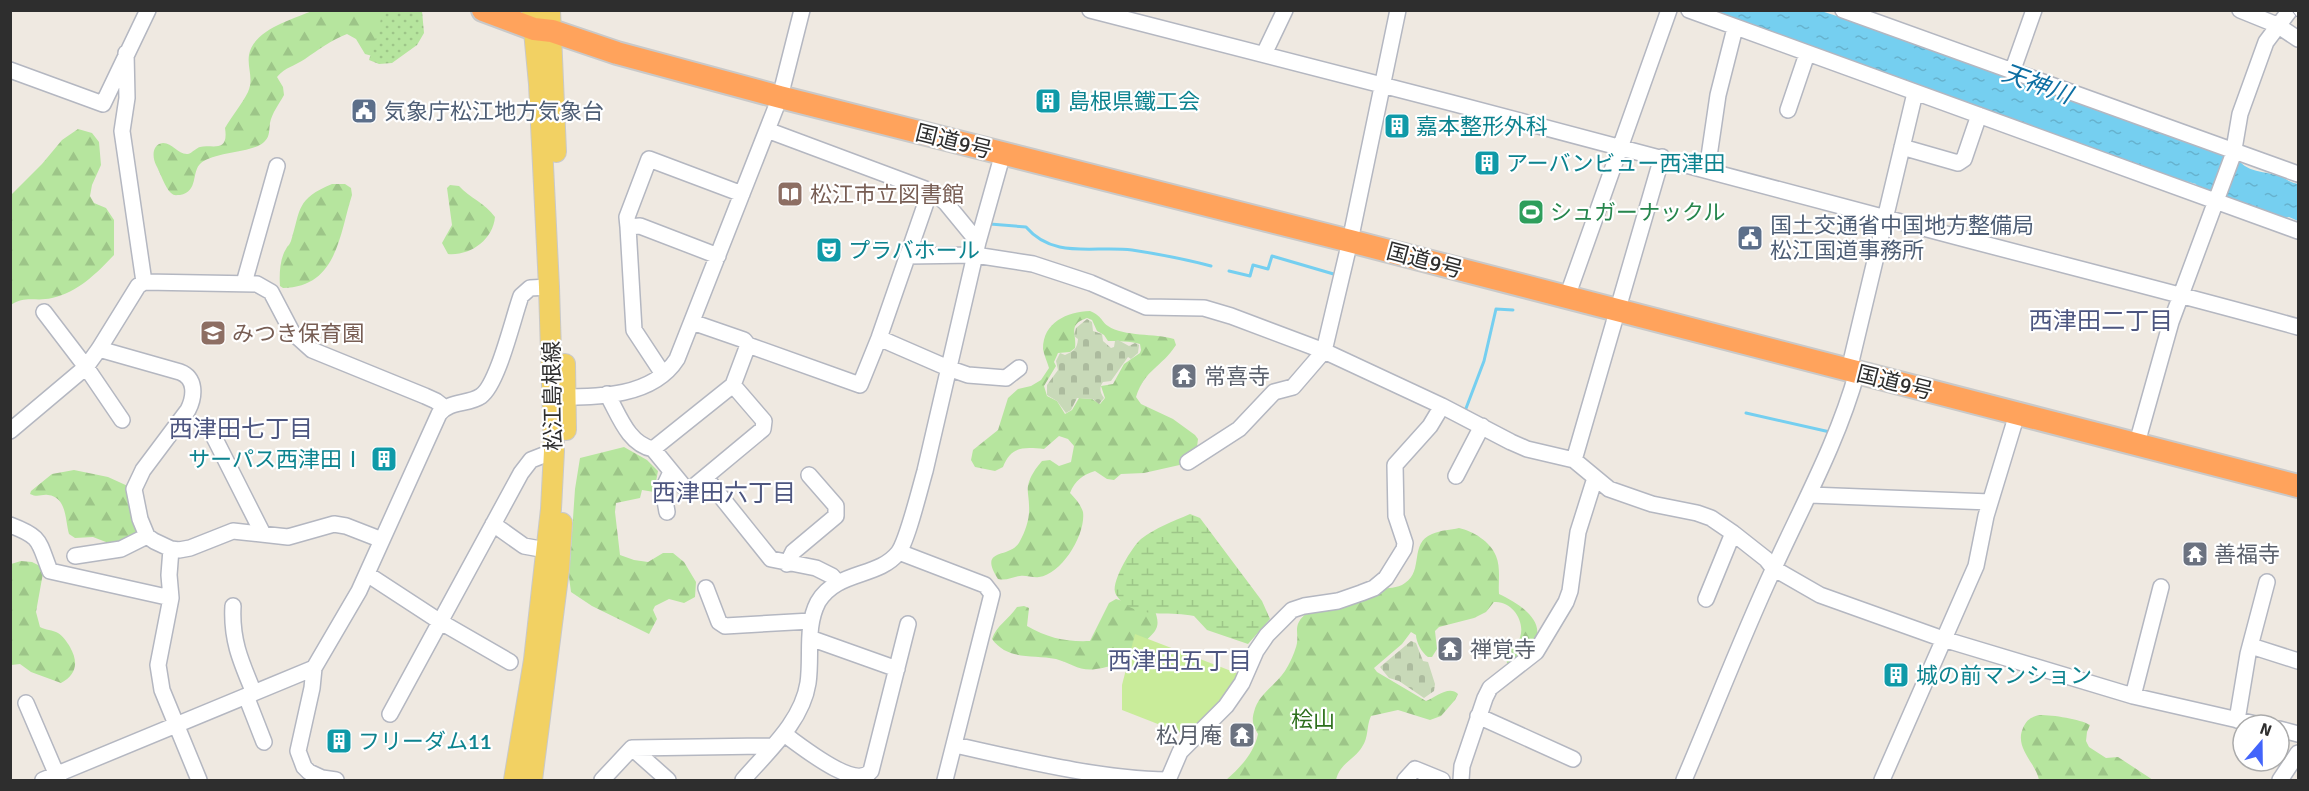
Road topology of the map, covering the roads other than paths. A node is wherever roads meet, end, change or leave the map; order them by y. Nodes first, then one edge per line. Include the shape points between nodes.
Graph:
1 (148, 10) edge
2 (483, 10) edge
3 (510, 10) edge
4 (802, 10) edge
5 (1090, 10) edge
6 (1285, 10) edge
7 (1398, 10) edge
8 (1669, 10) edge
9 (1689, 10) edge
10 (1844, 10) edge
11 (2240, 10) edge
12 (2290, 10) edge
13 (2034, 11) edge
14 (540, 20) edge
15 (2277, 25) junction
16 (1735, 28) junction
17 (2298, 39) edge
18 (126, 53) junction
19 (1264, 54) junction
20 (1807, 54) junction
21 (10, 70) edge
22 (2012, 72) junction
23 (1383, 84) junction
24 (1915, 93) junction
25 (780, 97) junction
26 (1788, 110) dead end
27 (1979, 115) junction
28 (767, 130) junction
29 (1621, 146) junction
30 (1902, 147) junction
31 (1003, 153) junction
32 (2233, 153) junction
33 (1662, 157) junction
34 (277, 166) dead end
35 (1707, 170) junction
36 (2298, 174) edge
37 (930, 191) junction
38 (742, 194) junction
39 (2217, 200) junction
40 (1885, 218) junction
41 (628, 227) junction
42 (2298, 231) edge
43 (1350, 240) junction
44 (977, 248) junction
45 (718, 256) junction
46 (907, 256) junction
47 (144, 282) junction
48 (244, 283) junction
49 (549, 286) junction
50 (2182, 295) junction
51 (1567, 297) junction
52 (1617, 310) junction
53 (44, 312) dead end
54 (692, 322) junction
55 (2298, 327) edge
56 (879, 338) junction
57 (748, 345) junction
58 (99, 349) junction
59 (1324, 351) junction
60 (86, 367) junction
61 (948, 368) junction
62 (1019, 368) dead end
63 (1853, 371) junction
64 (663, 374) junction
65 (732, 384) junction
66 (607, 394) junction
67 (560, 397) junction
68 (1442, 405) junction
69 (445, 408) junction
70 (2017, 414) junction
71 (122, 420) dead end
72 (1482, 426) junction
73 (10, 432) edge
74 (212, 433) dead end
75 (2137, 443) junction
76 (652, 449) junction
77 (554, 451) junction
78 (1574, 460) junction
79 (1188, 462) dead end
80 (671, 472) junction
81 (809, 475) dead end
82 (1456, 476) dead end
83 (706, 478) junction
84 (1595, 478) junction
85 (2298, 486) edge
86 (1810, 495) junction
87 (1990, 502) junction
88 (667, 512) dead end
89 (493, 524) junction
90 (10, 525) edge
91 (1734, 533) junction
92 (262, 534) junction
93 (147, 536) junction
94 (382, 540) junction
95 (171, 549) junction
96 (546, 550) junction
97 (899, 552) junction
98 (75, 556) dead end
99 (788, 564) junction
100 (1773, 568) junction
101 (367, 574) junction
102 (2267, 582) dead end
103 (838, 583) junction
104 (2161, 587) dead end
105 (706, 588) dead end
106 (171, 598) junction
107 (1706, 599) dead end
108 (233, 606) dead end
109 (439, 621) junction
110 (811, 621) junction
111 (908, 624) dead end
112 (810, 638) junction
113 (1943, 639) junction
114 (2251, 646) junction
115 (2298, 661) edge
116 (510, 662) dead end
117 (314, 668) junction
118 (897, 669) junction
119 (250, 694) junction
120 (2133, 696) junction
121 (26, 703) dead end
122 (2238, 713) edge
123 (390, 714) dead end
124 (1478, 716) junction
125 (2231, 719) edge
126 (175, 724) junction
127 (784, 734) junction
128 (264, 742) dead end
129 (955, 745) junction
130 (772, 746) junction
131 (632, 748) junction
132 (2298, 753) edge
133 (1573, 759) dead end
134 (53, 779) edge
135 (864, 779) edge
136 (199, 780) edge
137 (327, 780) edge
138 (514, 780) edge
139 (532, 780) edge
140 (602, 780) edge
141 (668, 780) edge
142 (743, 780) edge
143 (945, 780) edge
144 (1168, 780) edge
145 (1405, 780) edge
146 (1442, 780) edge
147 (1461, 780) edge
148 (1684, 780) edge
149 (1882, 780) edge
150 (2280, 780) edge

1 - 18 street
2 - 14 highway, 国道9号
3 - 14 highway, 国道9号
4 - 25 street
5 - 19 street
6 - 19 street
7 - 23 street
8 - 29 street
9 - 16 street
10 - 22 street
11 - 15 street
12 - 15 street
13 - 22 street
14 - 25 highway, 国道9号 via 618,53
14 - 49 main road, 松江島根線 via 539,84
14 - 67 main road, 松江島根線
15 - 17 street
15 - 32 street via 2266,42 2240,114
16 - 20 street
16 - 35 street via 1718,95
18 - 21 street via 103,104
18 - 47 street via 127,98 122,131
19 - 23 street
20 - 24 street
20 - 26 street
22 - 32 street
23 - 29 street
23 - 43 street
24 - 27 street
24 - 30 street
25 - 28 street
25 - 31 highway, 国道9号
27 - 30 street via 1964,159 1958,163
27 - 39 street
28 - 37 street
28 - 38 street
29 - 33 street
29 - 51 street
30 - 40 street
31 - 43 highway, 国道9号
31 - 44 street
32 - 36 street
32 - 39 street
33 - 35 street
33 - 52 street
34 - 48 street
35 - 40 street
37 - 44 street via 946,203
37 - 46 street
38 - 41 street via 649,159 627,217
38 - 45 street
39 - 42 street
39 - 50 street
40 - 50 street
40 - 63 street
41 - 45 street via 640,226
41 - 64 street via 634,330
43 - 51 highway, 国道9号
43 - 59 street
44 - 46 street
44 - 59 street via 1091,283 1146,307 1213,310
44 - 61 street
45 - 54 street
46 - 56 street
47 - 48 street
47 - 58 street
48 - 69 street via 257,284 271,292 292,332 312,350 425,396
49 - 67 main road, 松江島根線
49 - 69 street via 530,288 521,296 488,390 477,398
50 - 55 street
50 - 75 street
51 - 52 highway, 国道9号
52 - 63 highway, 国道9号
52 - 78 street
53 - 60 street
54 - 57 street via 744,340
54 - 64 street via 677,359
56 - 57 street via 860,385
56 - 61 street
57 - 65 street
58 - 60 street
58 - 93 street via 180,372 192,384 188,410 143,470 134,489
59 - 68 street
59 - 79 street via 1293,387 1274,392 1239,429
60 - 71 street
60 - 73 street
61 - 62 street via 968,375 1006,378
61 - 97 street via 925,471
63 - 70 highway, 国道9号
63 - 86 street via 1842,418
64 - 66 street via 637,388
65 - 76 street
65 - 83 street via 764,421 763,429
66 - 67 street
66 - 76 street via 632,438
67 - 77 main road, 松江島根線
67 - 139 main road, 松江島根線 via 563,509 559,569
68 - 72 street
68 - 144 street via 1430,426 1395,465 1396,516 1405,543 1386,578 1374,588 1338,601 1292,610 1256,651 1242,683 1226,706 1180,752
69 - 94 street via 436,419
70 - 75 highway, 国道9号
70 - 87 street
72 - 78 street via 1527,449
72 - 82 street
74 - 92 street
75 - 85 highway, 国道9号
76 - 80 street
77 - 89 street via 531,460
77 - 96 main road, 松江島根線
78 - 84 street
80 - 83 street via 689,489
80 - 88 street via 663,489
81 - 99 street via 836,506 836,516 793,552
83 - 99 street via 771,559
84 - 91 street via 1609,489 1652,504 1703,514
84 - 124 street via 1578,532 1566,602 1536,652 1490,688
86 - 87 street
86 - 100 street
87 - 113 street via 1976,566
89 - 96 street via 525,546
89 - 109 street
90 - 106 street via 37,538 50,571
91 - 100 street
91 - 107 street
92 - 94 street via 295,536 334,524
92 - 95 street via 233,531 190,548
93 - 95 street
93 - 98 street via 121,549
94 - 101 street
95 - 106 street
96 - 138 main road, 松江島根線 via 534,660
97 - 103 street via 886,563
97 - 129 street via 991,590
99 - 103 street via 822,571
100 - 113 street via 1820,596
100 - 148 street
101 - 109 street
101 - 117 street
102 - 114 street
103 - 110 street via 824,594
104 - 120 street
105 - 110 street via 719,622 725,626
106 - 126 street via 158,665 162,690
108 - 119 street via 236,650
109 - 116 street
109 - 123 street
110 - 112 street
111 - 118 street
112 - 118 street
112 - 127 street via 806,689
113 - 120 street
113 - 149 street
114 - 115 street
114 - 122 street
117 - 119 street
117 - 137 street via 298,752 304,767
118 - 135 street via 871,771
119 - 126 street
119 - 128 street
120 - 125 street
121 - 134 street
124 - 133 street
124 - 147 street
126 - 134 street
126 - 136 street
127 - 130 street
127 - 135 street via 839,772
129 - 143 street
129 - 144 street via 1054,766
130 - 131 street
130 - 142 street
131 - 140 street
131 - 141 street
132 - 150 street
145 - 146 street via 1415,769

